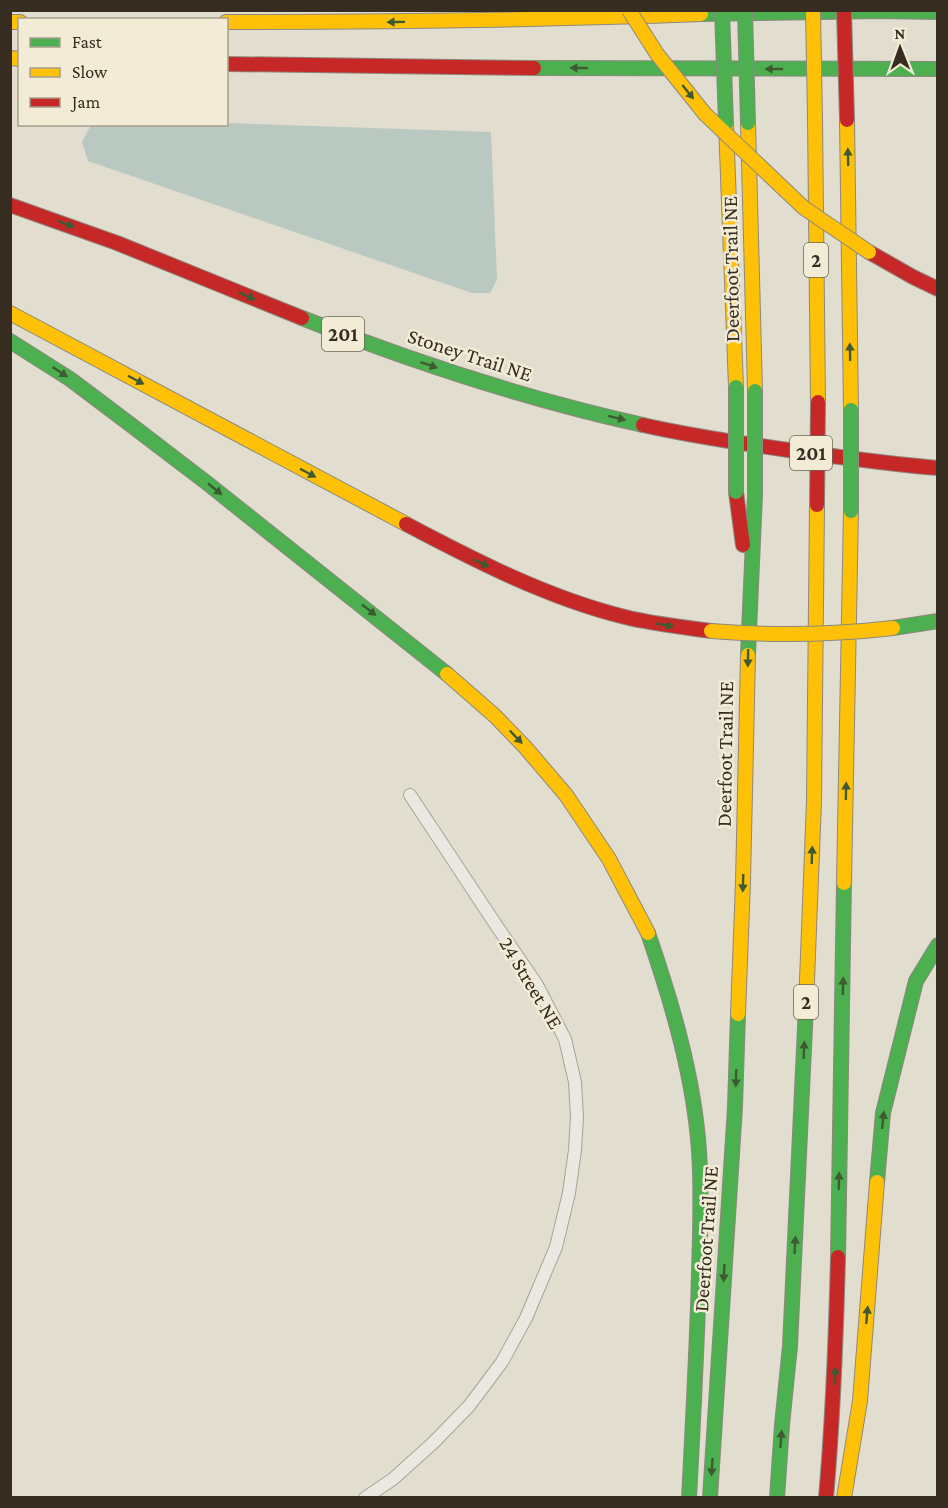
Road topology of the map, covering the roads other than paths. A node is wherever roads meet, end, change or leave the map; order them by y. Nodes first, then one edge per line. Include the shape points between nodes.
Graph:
1 (421, 10) edge
2 (628, 10) edge
3 (722, 10) edge
4 (745, 10) edge
5 (813, 10) edge
6 (844, 10) edge
7 (934, 11) edge
8 (580, 19) junction
9 (228, 22) edge
10 (228, 64) edge
11 (938, 69) edge
12 (10, 205) edge
13 (938, 289) edge
14 (10, 314) edge
15 (10, 341) edge
16 (938, 468) edge
17 (750, 606) junction
18 (938, 621) edge
19 (410, 795) dead end
20 (938, 945) edge
21 (366, 1497) edge
22 (689, 1497) edge
23 (710, 1497) edge
24 (777, 1497) edge
25 (826, 1497) edge
26 (844, 1497) edge

1 - 8 highway
2 -> 13 highway, bridge via 705,114 804,208 869,252
3 - 17 highway, bridge via 736,387 736,492
4 - 17 highway, Deerfoot Trail NE, bridge via 755,391
24 -> 5 highway, 2, bridge via 790,1346 814,801 818,402
25 -> 6 highway, bridge via 837,1337 851,511
7 - 8 highway
8 -> 9 highway
11 -> 10 highway
12 -> 16 highway, Stoney Trail NE / 201 via 341,333 495,386 684,434
14 -> 18 highway, bridge via 414,529 488,566 589,606 647,622 762,635 865,632
15 -> 22 highway via 70,378 452,678 525,747 566,795 609,859 648,934 670,1002 691,1086 699,1149 698,1332
17 -> 23 highway, Deerfoot Trail NE via 735,1107
19 - 21 street, 24 Street NE via 537,985 565,1039 575,1082 575,1150 556,1247 526,1318 502,1362 469,1406 433,1443
26 -> 20 highway via 860,1401 883,1113 916,981

